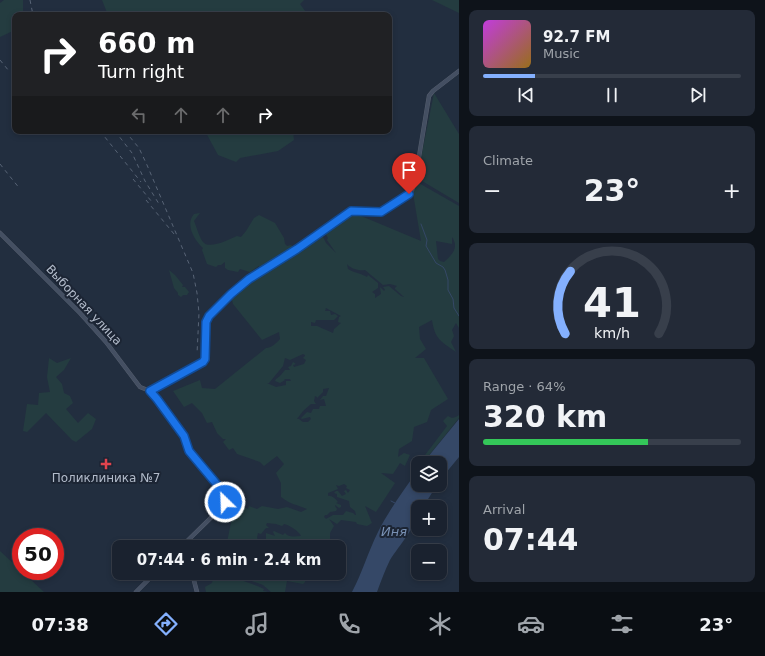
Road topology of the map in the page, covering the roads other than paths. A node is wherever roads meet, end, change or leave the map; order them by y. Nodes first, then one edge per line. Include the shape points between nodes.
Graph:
1 (459, 71) edge
2 (0, 233) edge
3 (150, 391) junction
4 (189, 540) edge
5 (148, 580) edge
6 (194, 580) edge
7 (136, 592) edge
8 (197, 592) edge

1 - 3 street via 429,96 414,181 409,194 381,212 351,211 249,279 209,316 206,322 203,362
2 - 3 street, Выборная улица via 80,313 140,387
3 - 4 street, Выборная улица via 184,436 189,451 220,488 225,498 224,505
5 - 7 street
6 - 8 street

